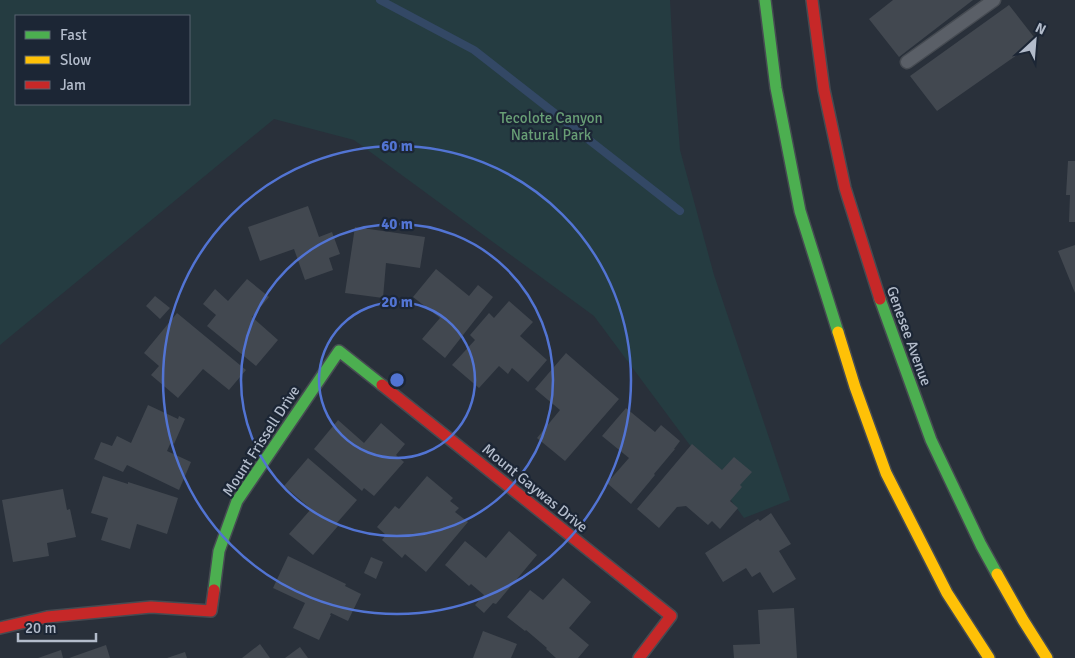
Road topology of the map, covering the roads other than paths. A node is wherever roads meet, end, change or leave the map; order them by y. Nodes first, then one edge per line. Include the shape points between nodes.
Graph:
1 (765, 0) edge
2 (812, 0) edge
3 (994, 0) edge
4 (907, 62) dead end
5 (338, 351) joint
6 (0, 628) edge
7 (639, 658) edge
8 (989, 658) edge
9 (1047, 658) edge

1 - 8 main road via 776,88 800,211 855,387 886,473 946,592
2 - 9 main road, Genesee Avenue via 824,90 845,188 878,295 935,449 981,545
3 - 4 lane
5 - 6 main road, Mount Frissell Drive via 237,501 219,551 212,611 151,607 48,617
5 - 7 main road, Mount Gaywas Drive via 671,616

